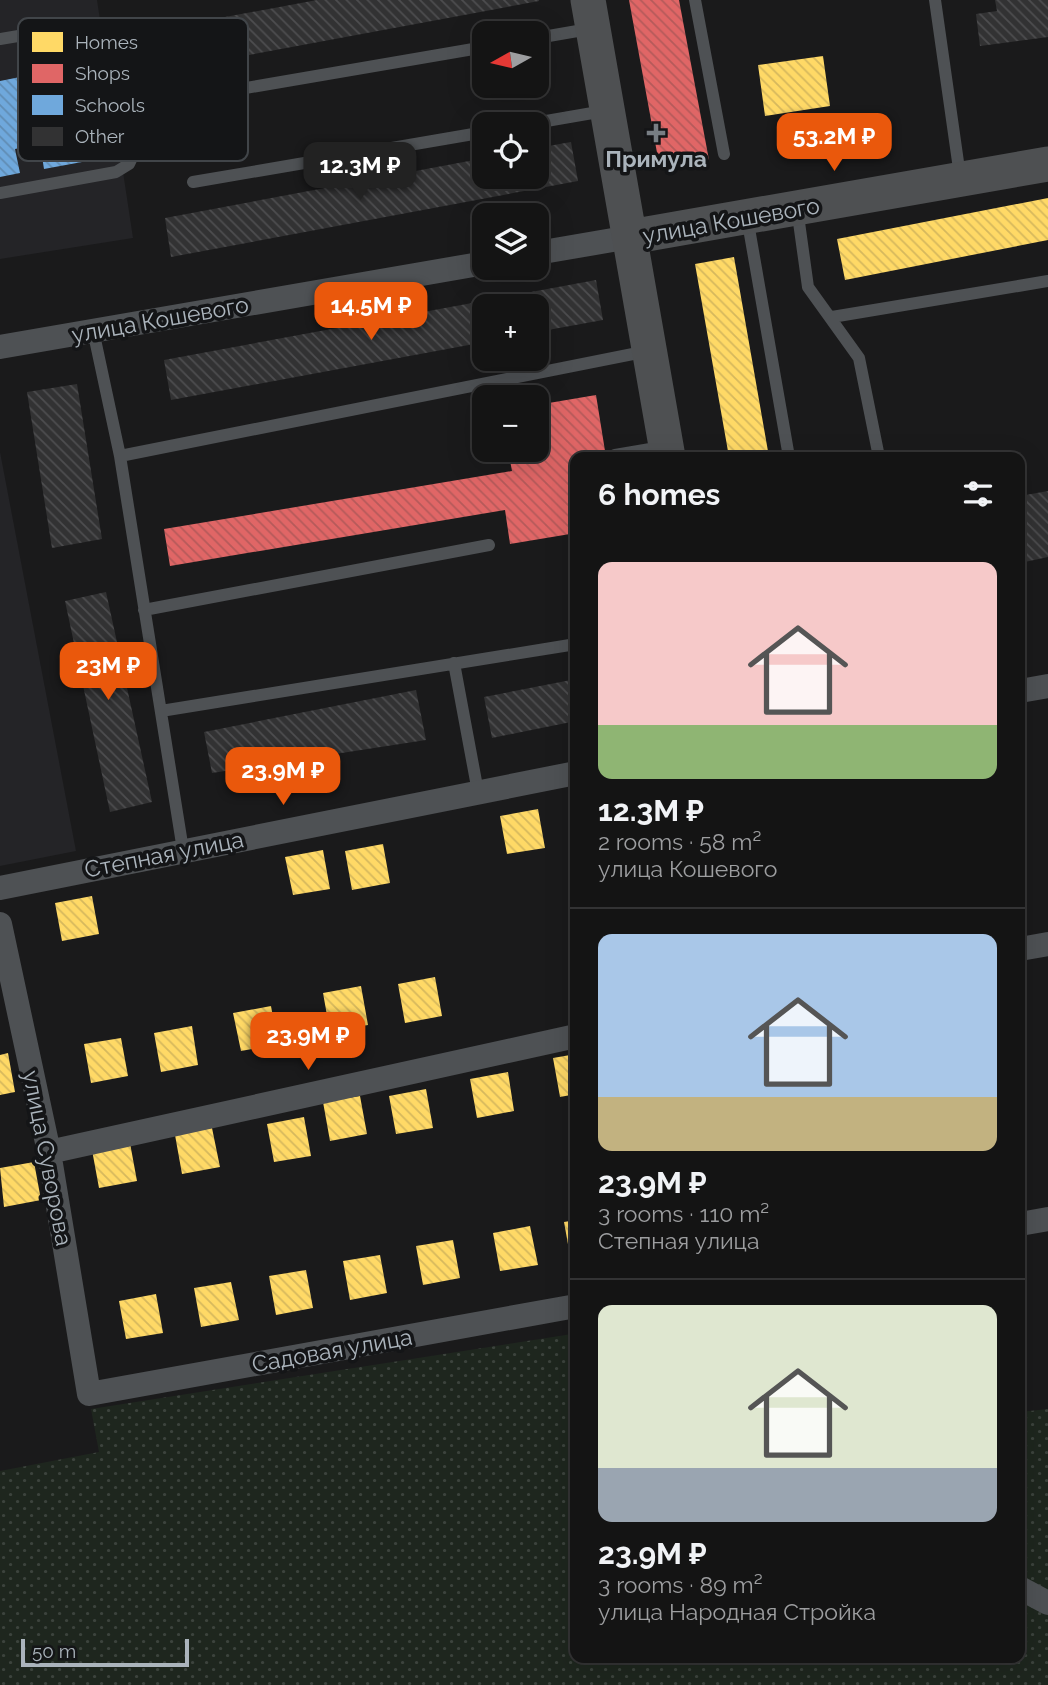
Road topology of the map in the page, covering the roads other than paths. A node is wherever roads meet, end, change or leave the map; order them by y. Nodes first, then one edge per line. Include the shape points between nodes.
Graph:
1 (695, 0) edge
2 (935, 0) edge
3 (591, 14) edge
4 (550, 32) edge
5 (18, 36) edge
6 (0, 39) edge
7 (472, 49) edge
8 (248, 88) edge
9 (608, 111) junction
10 (549, 121) edge
11 (472, 134) edge
12 (724, 154) dead end
13 (130, 161) edge
14 (1048, 164) edge
15 (960, 180) junction
16 (193, 181) dead end
17 (0, 193) edge
18 (797, 208) junction
19 (747, 217) junction
20 (630, 237) junction
21 (549, 251) edge
22 (472, 264) edge
23 (1048, 282) edge
24 (832, 317) junction
25 (93, 330) junction
26 (0, 347) edge
27 (649, 351) junction
28 (667, 452) edge
29 (788, 452) edge
30 (878, 452) edge
31 (120, 456) junction
32 (488, 545) dead end
33 (144, 610) junction
34 (570, 645) edge
35 (454, 663) junction
36 (1048, 686) edge
37 (1025, 690) edge
38 (161, 711) junction
39 (570, 774) edge
40 (478, 792) junction
41 (183, 850) junction
42 (0, 888) edge
43 (0, 924) edge
44 (1048, 944) edge
45 (1025, 948) edge
46 (570, 1038) edge
47 (49, 1153) junction
48 (1048, 1219) edge
49 (1025, 1223) edge
50 (570, 1307) edge
51 (89, 1394) joint
52 (1025, 1591) edge
53 (1048, 1603) edge

1 - 12 lane
2 - 15 lane
3 - 4 lane
3 - 9 street
5 - 6 lane
7 - 8 lane
9 - 10 lane
9 - 20 street
11 - 16 lane
13 - 17 lane via 116,172
14 - 15 street, улица Кошевого
15 - 18 street, улица Кошевого
18 - 19 street, улица Кошевого
18 - 24 lane via 808,286
19 - 20 street, улица Кошевого
19 - 29 lane
20 - 21 street, улица Кошевого
20 - 27 street
22 - 25 street, улица Кошевого
23 - 24 lane
24 - 30 lane via 859,358
25 - 26 street, улица Кошевого
25 - 31 lane
27 - 28 street
27 - 31 lane
31 - 33 lane
32 - 33 lane
33 - 38 lane
34 - 35 lane
35 - 38 lane
35 - 40 lane
36 - 37 street
38 - 41 lane
39 - 40 street, Степная улица
40 - 41 street, Степная улица
41 - 42 street, Степная улица
43 - 47 street, улица Суворова
44 - 45 street
46 - 47 street
47 - 51 street, улица Суворова
48 - 49 street
50 - 51 street, Садовая улица
52 - 53 street

